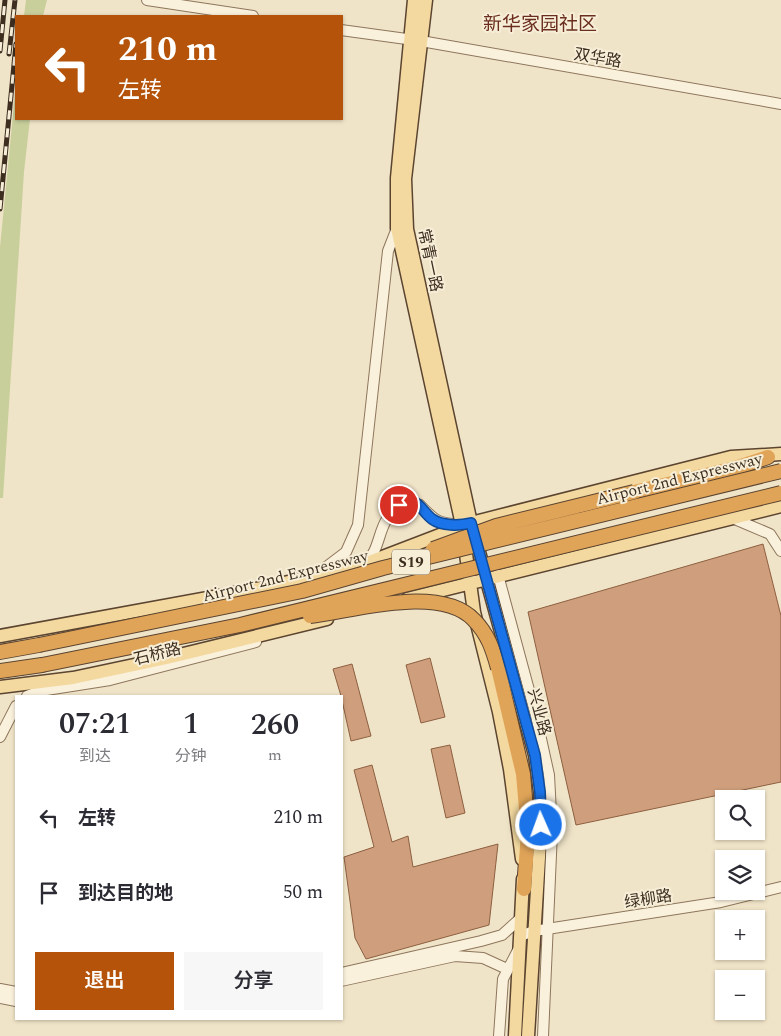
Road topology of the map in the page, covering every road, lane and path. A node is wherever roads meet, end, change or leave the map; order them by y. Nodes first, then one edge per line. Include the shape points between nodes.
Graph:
1 (146, 0) edge
2 (414, 0) edge
3 (426, 0) edge
4 (246, 15) edge
5 (343, 30) edge
6 (415, 40) junction
7 (781, 104) edge
8 (397, 228) junction
9 (774, 455) edge
10 (781, 471) edge
11 (781, 493) edge
12 (781, 506) edge
13 (732, 518) junction
14 (466, 524) junction
15 (781, 551) edge
16 (364, 564) junction
17 (383, 568) junction
18 (314, 576) junction
19 (493, 577) junction
20 (469, 583) junction
21 (240, 625) junction
22 (291, 628) junction
23 (0, 636) edge
24 (0, 652) edge
25 (0, 671) edge
26 (0, 686) edge
27 (30, 695) edge
28 (15, 707) edge
29 (2, 723) edge
30 (0, 737) edge
31 (781, 886) edge
32 (524, 888) junction
33 (522, 917) junction
34 (548, 929) junction
35 (534, 931) junction
36 (520, 936) junction
37 (518, 950) junction
38 (506, 969) junction
39 (343, 973) edge
40 (343, 981) edge
41 (0, 989) edge
42 (15, 992) edge
43 (0, 998) edge
44 (15, 1001) edge
45 (500, 1036) edge
46 (515, 1036) edge
47 (528, 1036) edge
48 (543, 1036) edge

1 - 4 street
2 - 6 main road, 常青一路
3 - 6 main road, 常青一路
5 - 6 street, 双华路
6 - 7 street, 双华路
6 - 8 main road, 常青一路 via 397,178
6 - 14 main road, 常青一路 via 405,179 407,229
8 - 14 main road, 常青一路
8 - 18 street, 常青一路 via 388,251 358,525 346,552
9 - 14 main road via 731,458
9 - 17 highway, bridge via 735,468 481,530
10 - 17 highway, Airport 2nd Expressway / S19, bridge
11 - 21 highway, S19, bridge
12 - 13 main road
13 - 15 street via 770,534
13 - 19 main road
14 - 16 main road
14 - 16 street via 441,523 432,519 420,504 404,503 386,518 373,557
14 - 19 main road, 兴业路
14 - 20 main road
16 - 18 main road
17 - 24 highway, Airport 2nd Expressway / S19, bridge via 236,606
18 - 23 main road
19 - 20 main road
19 - 34 street via 536,716 549,776 552,832
19 - 35 main road, 兴业路 via 536,764 541,825
20 - 22 main road
20 - 32 main road via 510,769
21 - 25 highway, S19, bridge
21 - 32 highway, bridge via 424,602 442,604 473,618 493,648 523,774 528,832
22 - 26 main road via 90,674
22 - 27 street, 石桥路 via 278,636 221,652 110,680
28 - 29 street
29 - 30 street
31 - 34 street, 绿柳路 via 721,902
32 - 33 main road
33 - 36 main road
33 - 39 street via 502,935
34 - 35 street, 绿柳路
34 - 48 street
35 - 36 street, 绿柳路
35 - 47 main road, 兴业路
36 - 37 main road
37 - 38 street
37 - 46 main road
38 - 40 street via 483,958 455,956
38 - 45 street
41 - 42 street
43 - 44 street

